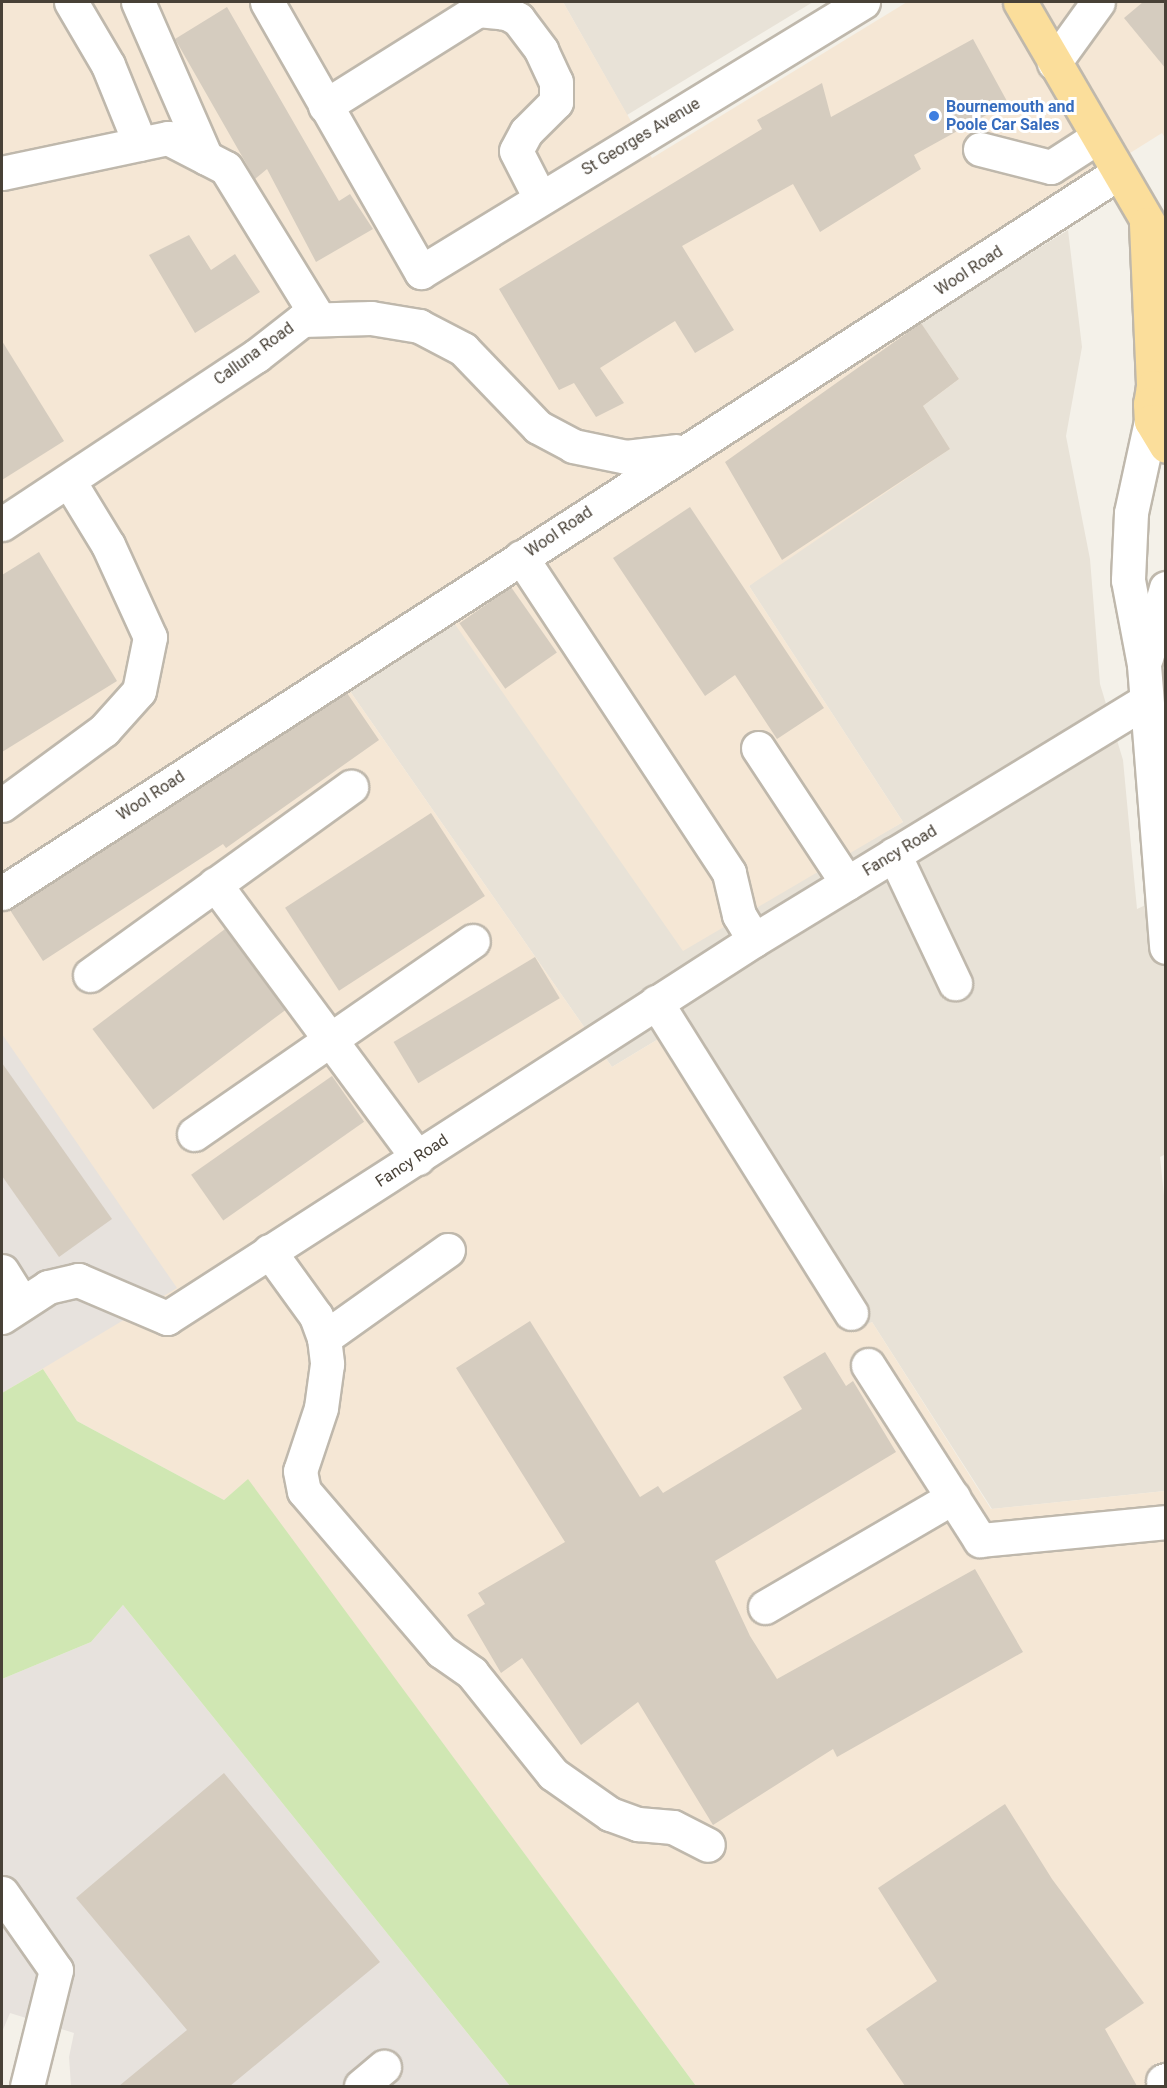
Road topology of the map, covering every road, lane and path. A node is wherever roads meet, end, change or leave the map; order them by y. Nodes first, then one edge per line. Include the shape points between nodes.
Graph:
1 (71, 2) edge
2 (138, 2) edge
3 (267, 2) edge
4 (863, 2) edge
5 (1020, 2) edge
6 (1098, 2) edge
7 (1054, 63) junction
8 (325, 106) junction
9 (1096, 138) junction
10 (140, 144) junction
11 (980, 149) dead end
12 (206, 158) junction
13 (2, 173) edge
14 (1118, 173) junction
15 (540, 198) junction
16 (1146, 219) junction
17 (1166, 253) edge
18 (319, 319) junction
19 (1159, 377) edge
20 (1158, 434) edge
21 (682, 451) junction
22 (69, 481) junction
23 (2, 524) edge
24 (521, 557) junction
25 (1166, 588) edge
26 (1144, 665) junction
27 (1144, 702) junction
28 (758, 748) dead end
29 (351, 787) dead end
30 (2, 805) edge
31 (1159, 812) edge
32 (894, 854) junction
33 (847, 883) junction
34 (215, 884) junction
35 (2, 893) edge
36 (754, 940) junction
37 (473, 941) dead end
38 (1166, 947) edge
39 (90, 975) dead end
40 (955, 983) dead end
41 (656, 1002) junction
42 (330, 1039) junction
43 (194, 1134) dead end
44 (418, 1158) junction
45 (448, 1250) dead end
46 (270, 1251) junction
47 (2, 1271) edge
48 (12, 1310) edge
49 (851, 1313) dead end
50 (324, 1338) junction
51 (868, 1365) dead end
52 (952, 1497) junction
53 (1166, 1522) edge
54 (765, 1607) dead end
55 (708, 1845) dead end
56 (2, 1893) edge
57 (27, 2086) edge

1 - 10 street via 108,65
2 - 12 street
3 - 8 street
4 - 15 street, St Georges Avenue
5 - 7 main road
6 - 7 street
7 - 9 main road
8 - 15 street, St Georges Avenue via 421,272
8 - 15 street via 478,10 507,13 518,20 541,50 556,82 556,102 526,132 516,151
9 - 11 street via 1051,167
9 - 14 main road
10 - 12 street via 168,138
10 - 13 street
12 - 18 street via 226,168
14 - 16 main road
14 - 21 street, Wool Road
16 - 17 main road
16 - 19 main road
18 - 21 street, Calluna Road via 371,318 419,326 463,349 538,427 573,446 626,457
18 - 22 street, Calluna Road via 302,320 256,356
19 - 20 main road
20 - 26 street via 1131,513 1128,580
21 - 24 street, Wool Road
22 - 23 street, Calluna Road
22 - 30 street via 108,545 150,637 139,691 104,729
24 - 35 street, Wool Road
24 - 36 street via 729,873 739,915
25 - 26 street
26 - 27 street
27 - 31 street
27 - 32 street, Fancy Road
28 - 33 street
29 - 34 street
31 - 38 street
32 - 33 street, Fancy Road
32 - 40 street
33 - 36 street, Fancy Road
34 - 39 street
34 - 42 street
36 - 41 street, Fancy Road
37 - 42 street
41 - 44 street, Fancy Road
41 - 49 street
42 - 43 street
42 - 44 street
44 - 46 street, Fancy Road
45 - 50 street
46 - 48 street, Fancy Road via 166,1318 78,1280 48,1287
46 - 50 street via 316,1316
47 - 48 street
50 - 55 street via 327,1364 321,1408 300,1471 304,1491 441,1651 472,1673 553,1774 610,1814 638,1824 672,1827
51 - 52 street
52 - 53 street via 980,1540
52 - 54 street
56 - 57 street via 56,1970

